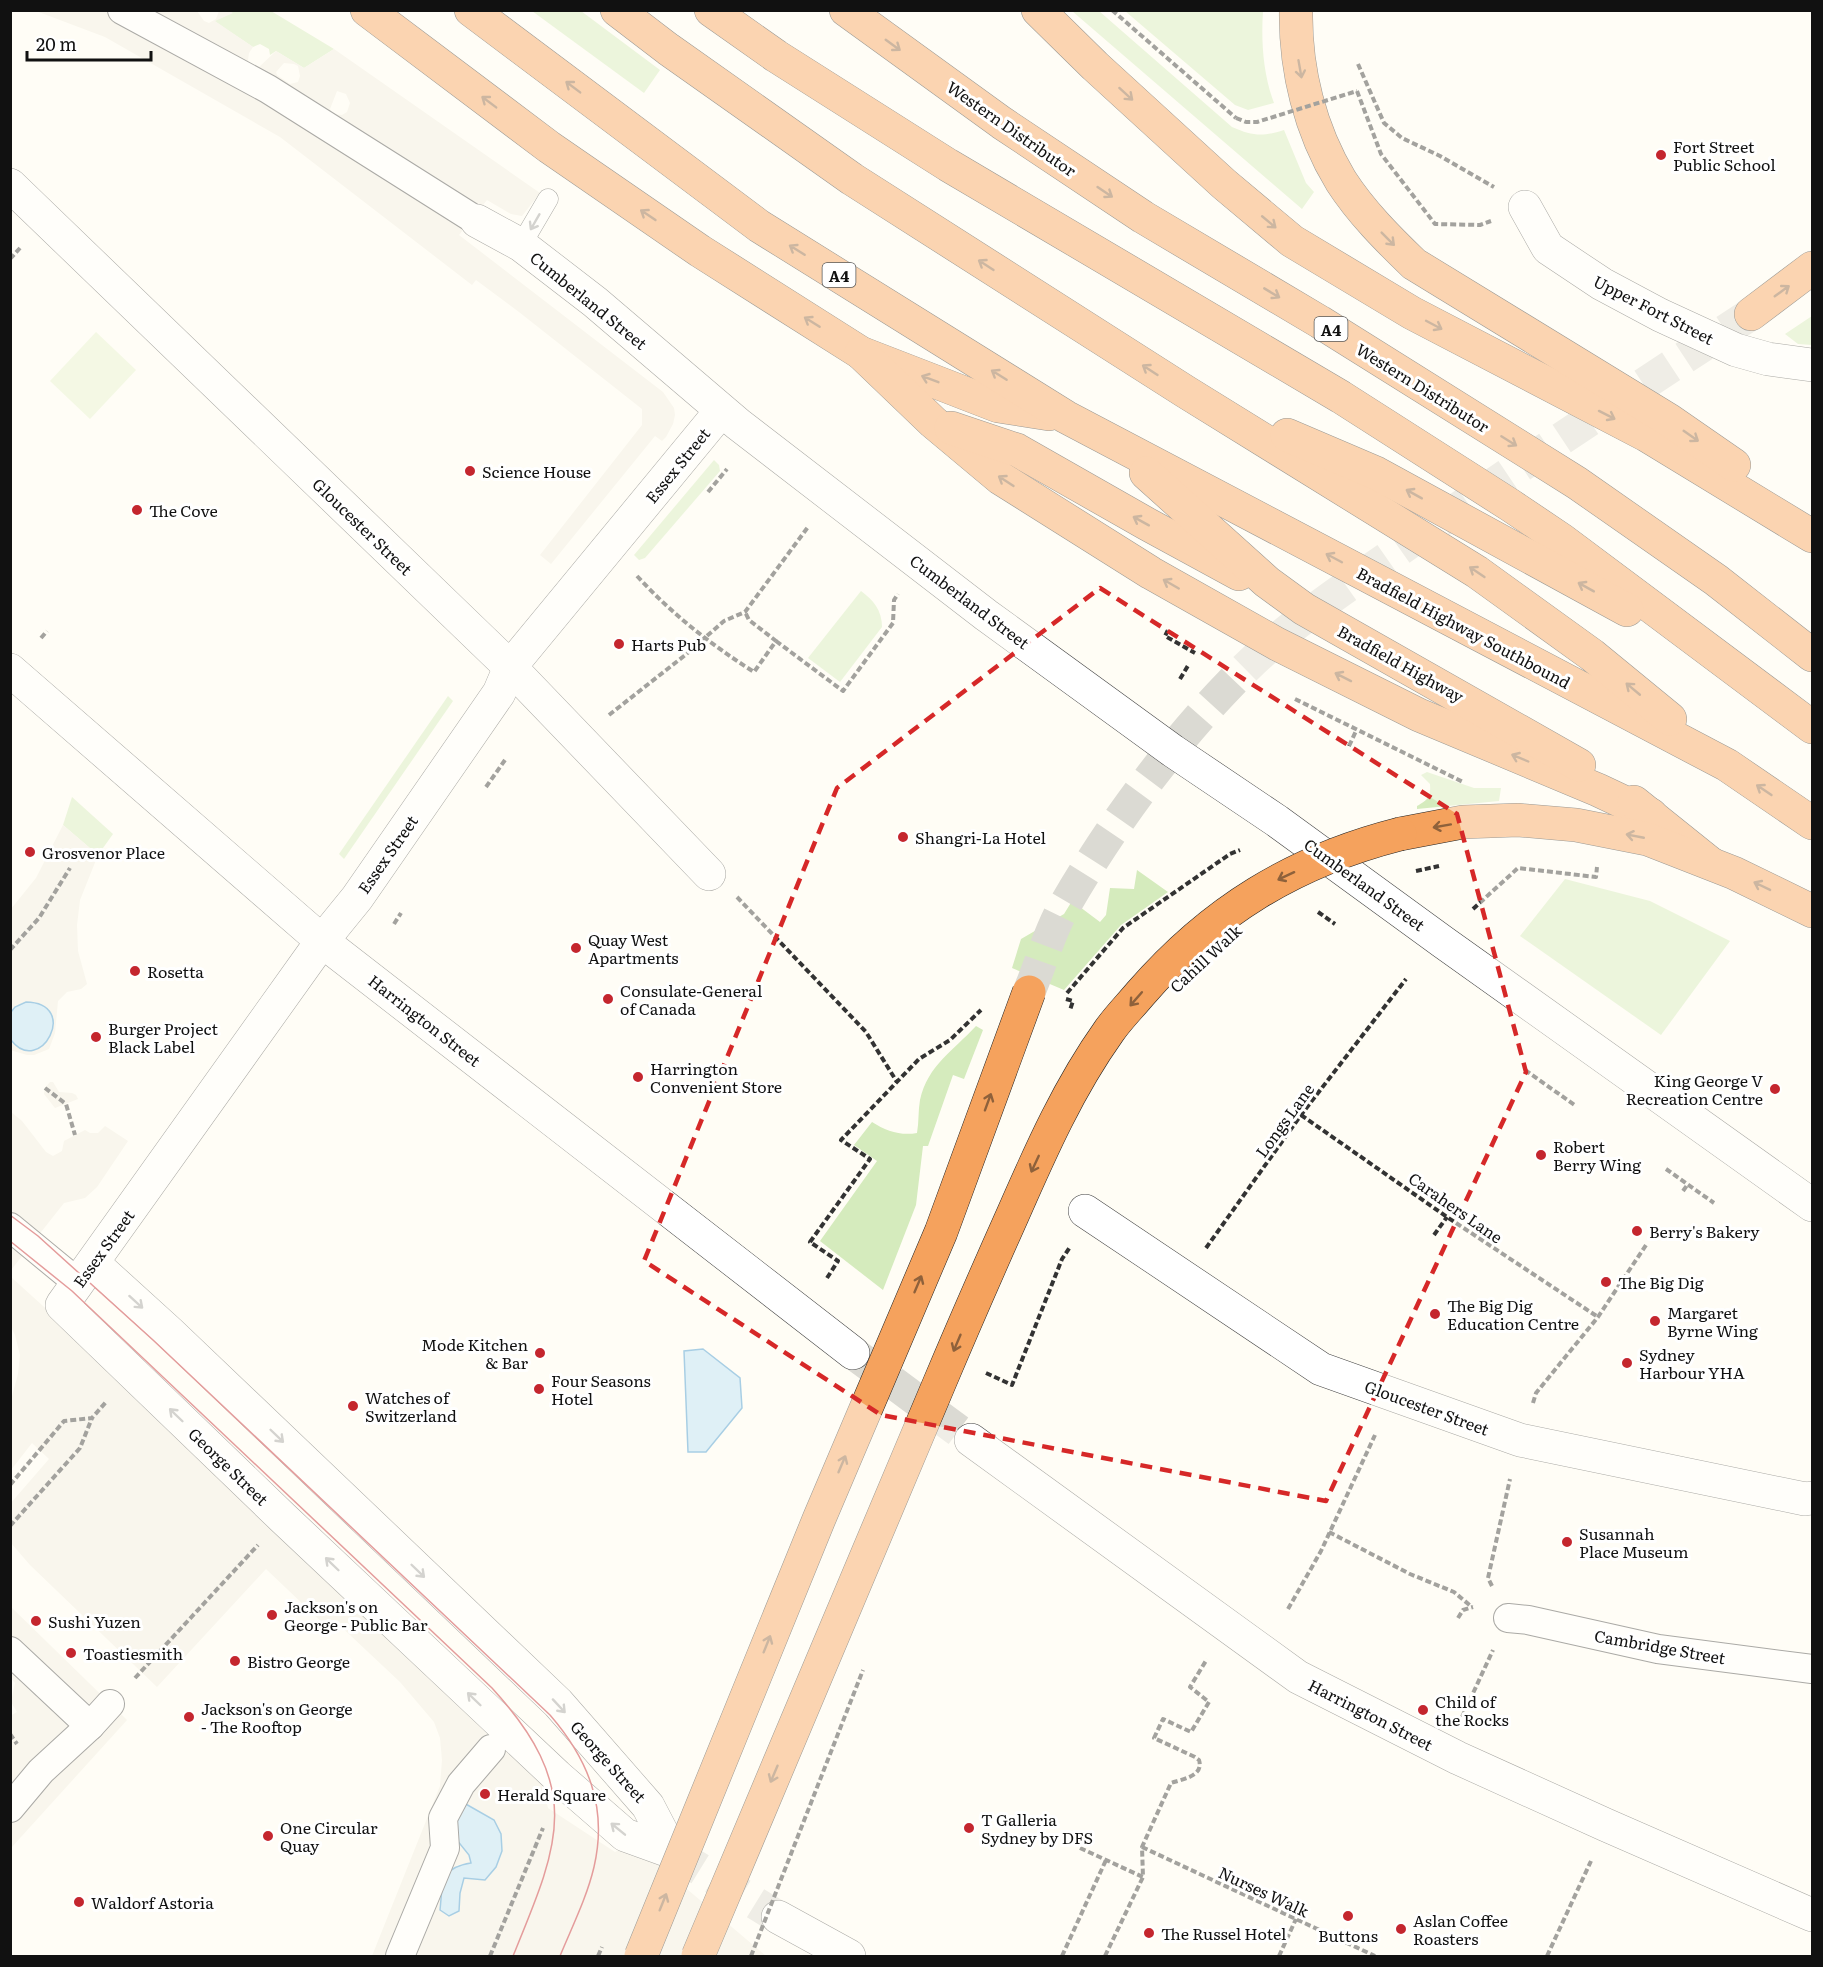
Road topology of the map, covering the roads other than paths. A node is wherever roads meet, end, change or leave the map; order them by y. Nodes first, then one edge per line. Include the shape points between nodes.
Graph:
1 (122, 10) edge
2 (367, 10) edge
3 (471, 10) edge
4 (617, 10) edge
5 (711, 10) edge
6 (846, 10) edge
7 (1024, 10) edge
8 (1038, 10) edge
9 (1296, 10) edge
10 (1095, 66) junction
11 (10, 185) edge
12 (548, 199) dead end
13 (1525, 207) road end
14 (477, 220) joint
15 (521, 245) junction
16 (1812, 268) edge
17 (1751, 314) tunnel mouth
18 (861, 353) junction
19 (1812, 365) edge
20 (1186, 392) junction
21 (721, 411) junction
22 (1066, 417) junction
23 (933, 422) junction
24 (1109, 440) junction
25 (1812, 535) edge
26 (1304, 609) junction
27 (1812, 654) edge
28 (510, 667) junction
29 (10, 670) edge
30 (1747, 677) junction
31 (1812, 727) edge
32 (1727, 765) junction
33 (1651, 815) junction
34 (1812, 823) edge
35 (1710, 863) junction
36 (709, 874) road end
37 (1812, 911) edge
38 (322, 941) junction
39 (1029, 992) tunnel mouth
40 (1812, 1205) edge
41 (1084, 1211) dead end
42 (10, 1227) edge
43 (78, 1284) junction
44 (853, 1353) tunnel mouth
45 (971, 1440) tunnel mouth
46 (1812, 1498) edge
47 (1508, 1618) road end
48 (10, 1651) edge
49 (1812, 1669) edge
50 (110, 1704) dead end
51 (90, 1726) junction
52 (491, 1749) dead end
53 (10, 1808) edge
54 (1812, 1915) edge
55 (778, 1917) tunnel mouth
56 (400, 1956) edge
57 (641, 1956) edge
58 (698, 1956) edge
59 (849, 1956) edge

1 - 14 street, Cumberland Street via 268,89
18 -> 2 highway via 700,251 549,147
22 -> 3 highway, A4 via 759,226
20 -> 4 highway via 852,179
5 - 30 highway via 948,165 1341,397 1500,499
6 -> 27 highway, Western Distributor / A4 via 1002,123 1143,217 1577,483 1716,580
7 - 10 highway
8 - 10 highway
9 -> 25 highway via 1296,43 1304,92 1320,139 1342,182 1383,234 1414,264 1669,420 1749,476
10 -> 25 highway via 1292,241 1412,313 1646,435
11 - 28 street, Gloucester Street
12 -> 15 lane
13 - 19 street, Upper Fort Street via 1548,248 1602,284 1736,350
14 - 15 street, Cumberland Street
15 - 21 street, Cumberland Street via 595,302
17 -> 16 highway
22 -> 18 highway via 998,406
18 - 23 highway
30 -> 20 highway via 1376,473
32 -> 20 highway via 1592,655 1477,572
21 - 28 street, Essex Street
21 - 40 street, Cumberland Street via 986,615
22 - 24 highway, A4
26 -> 23 highway via 1017,450
33 -> 23 highway via 1419,715 1276,644 1151,573 1000,478
24 - 26 highway, Bradfield Highway via 1267,582
32 -> 24 highway, Bradfield Highway Southbound
26 - 33 highway, Bradfield Highway via 1545,744 1606,781
28 - 36 street, Gloucester Street
28 - 38 street, Essex Street via 499,693 357,898
29 - 38 street, Harrington Street
30 - 31 highway
34 -> 32 highway, Bradfield Highway Southbound
33 - 35 highway, Bradfield Highway
37 -> 35 highway
35 -> 58 highway, bridge via 1647,839 1576,825 1518,820 1463,822 1400,834 1342,851 1280,878 1241,902 1189,943 1149,983 1110,1029 1063,1104 1033,1168
38 - 43 street, Essex Street
38 - 44 street, Harrington Street
57 -> 39 highway, bridge via 940,1232
41 - 46 street, Gloucester Street via 1321,1369 1507,1436
42 - 43 street, George Street
43 -> 43 street, George Street via 169,1332 558,1703 648,1806 672,1852 625,1835 282,1517
45 - 54 street, Harrington Street via 1298,1677 1606,1826
47 - 49 street, Cambridge Street via 1658,1649
48 - 51 street
50 - 51 street
51 - 53 street via 41,1770
52 - 56 street via 461,1784 443,1818 445,1848
55 - 59 street

